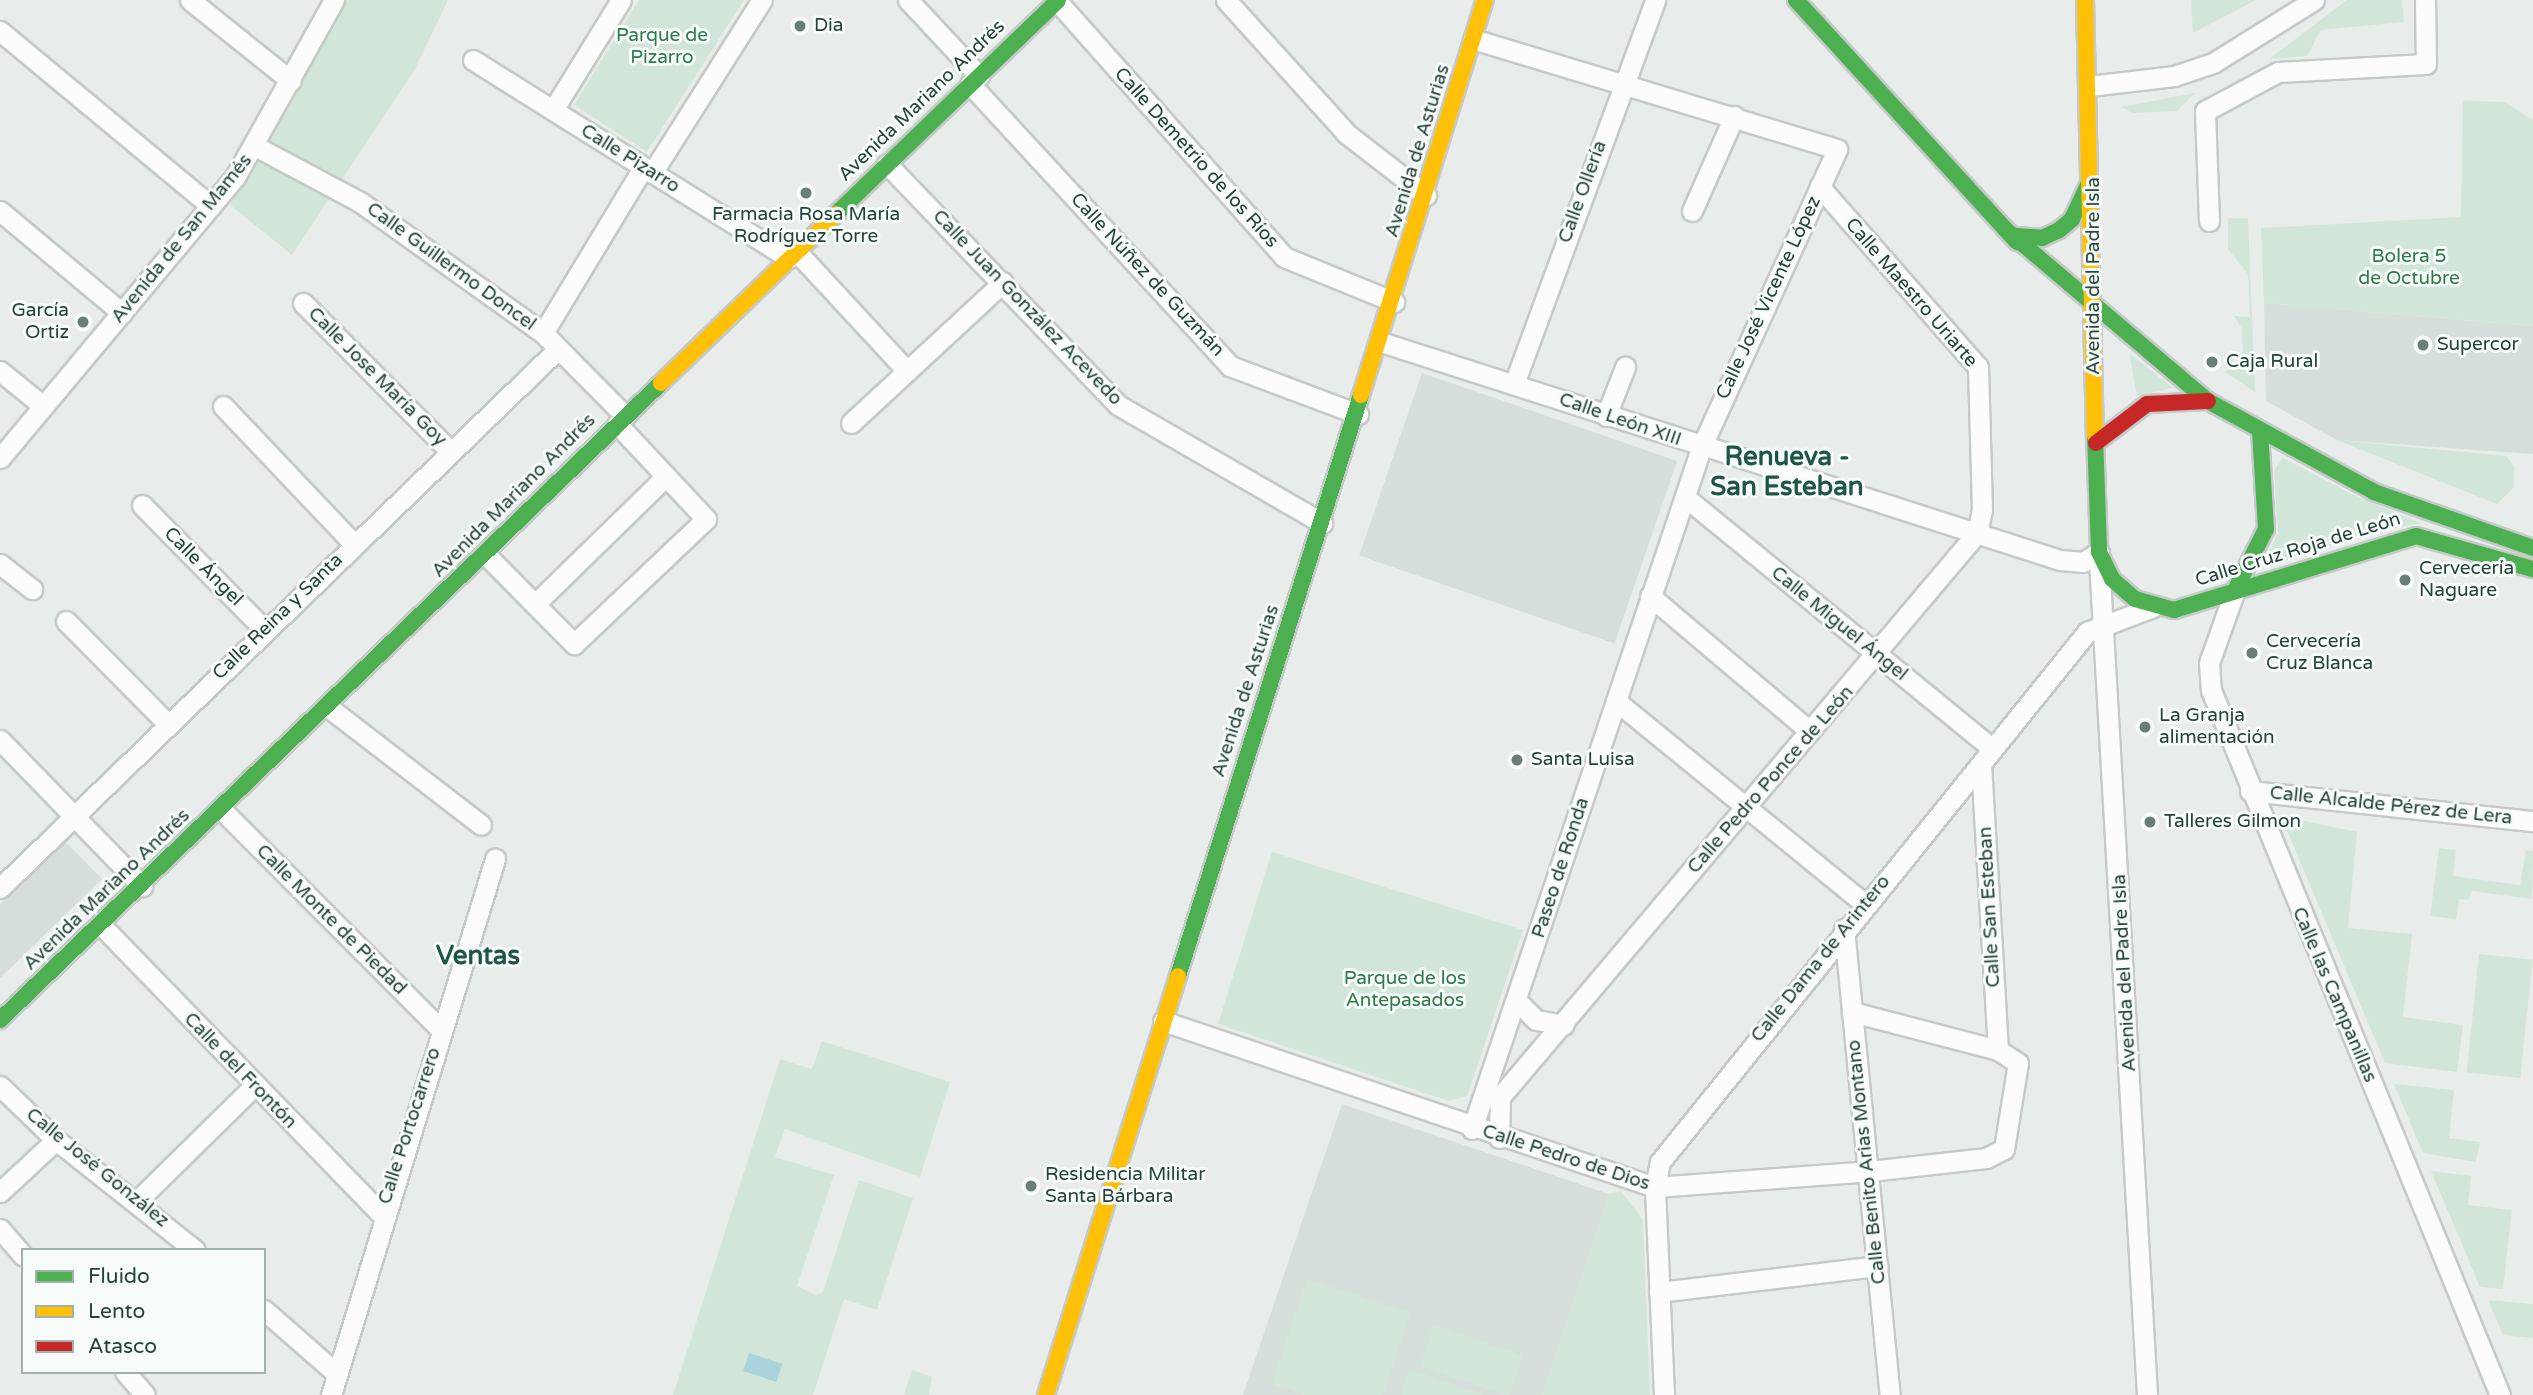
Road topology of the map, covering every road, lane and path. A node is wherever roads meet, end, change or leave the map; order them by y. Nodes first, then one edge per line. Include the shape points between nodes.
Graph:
1 (190, 0) edge
2 (334, 0) edge
3 (621, 0) edge
4 (762, 0) edge
5 (908, 0) edge
6 (1057, 0) edge
7 (1226, 0) edge
8 (1485, 0) edge
9 (1655, 0) edge
10 (1796, 0) edge
11 (2085, 0) edge
12 (2314, 0) edge
13 (2424, 0) edge
14 (0, 31) edge
15 (1474, 40) junction
16 (473, 60) dead end
17 (975, 80) junction
18 (291, 81) junction
19 (1622, 83) junction
20 (2089, 86) junction
21 (553, 110) junction
22 (1734, 116) junction
23 (257, 147) junction
24 (887, 164) junction
25 (647, 170) junction
26 (2093, 173) junction
27 (1820, 187) junction
28 (1426, 195) junction
29 (211, 206) junction
30 (0, 211) edge
31 (1692, 211) dead end
32 (2209, 221) dead end
33 (2010, 232) junction
34 (793, 255) junction
35 (1003, 282) junction
36 (1394, 302) junction
37 (303, 303) dead end
38 (2094, 307) junction
39 (122, 313) junction
40 (543, 333) junction
41 (1381, 342) junction
42 (558, 349) junction
43 (1625, 367) dead end
44 (2094, 369) junction
45 (0, 371) edge
46 (907, 371) junction
47 (1514, 384) junction
48 (2207, 401) junction
49 (43, 406) junction
50 (223, 406) dead end
51 (1358, 414) junction
52 (1606, 416) junction
53 (621, 420) junction
54 (851, 423) dead end
55 (2260, 432) junction
56 (2096, 443) junction
57 (1701, 448) junction
58 (450, 451) junction
59 (0, 458) edge
60 (666, 476) junction
61 (1685, 497) junction
62 (142, 505) dead end
63 (1322, 523) junction
64 (1977, 533) junction
65 (354, 544) junction
66 (2533, 548) edge
67 (2099, 552) junction
68 (485, 554) junction
69 (0, 564) edge
70 (2533, 569) edge
71 (32, 589) dead end
72 (2235, 590) junction
73 (1650, 596) junction
74 (534, 604) junction
75 (2153, 607) junction
76 (66, 621) dead end
77 (2104, 623) junction
78 (265, 630) junction
79 (1878, 657) junction
80 (1616, 701) junction
81 (328, 707) junction
82 (167, 723) junction
83 (1810, 731) junction
84 (0, 740) edge
85 (1987, 756) junction
86 (2250, 791) junction
87 (1745, 808) junction
88 (222, 810) junction
89 (74, 814) junction
90 (2533, 821) edge
91 (481, 825) dead end
92 (495, 859) dead end
93 (142, 886) junction
94 (0, 888) edge
95 (1864, 903) junction
96 (101, 925) junction
97 (1844, 929) junction
98 (1518, 1002) junction
99 (1852, 1013) junction
100 (0, 1020) edge
101 (1163, 1021) junction
102 (1564, 1025) junction
103 (441, 1030) junction
104 (1998, 1050) junction
105 (0, 1086) edge
106 (254, 1086) junction
107 (1472, 1129) junction
108 (1499, 1138) junction
109 (56, 1140) junction
110 (1868, 1172) junction
111 (1655, 1188) junction
112 (0, 1192) edge
113 (138, 1200) junction
114 (382, 1215) junction
115 (0, 1229) edge
116 (193, 1248) edge
117 (21, 1253) edge
118 (1877, 1266) junction
119 (1659, 1292) junction
120 (266, 1312) edge
121 (127, 1374) edge
122 (337, 1374) junction
123 (145, 1395) edge
124 (331, 1395) edge
125 (1046, 1395) edge
126 (1664, 1395) edge
127 (1890, 1395) edge
128 (2147, 1395) edge
129 (2500, 1395) edge

1 - 18 street
2 - 18 street, Avenida de San Mamés
3 - 21 street
4 - 25 street
5 - 17 street, Calle Núñez de Guzmán
6 - 17 main road, Avenida Mariano Andrés
6 - 36 street, Calle Demetrio de los Ríos via 1284,257
7 - 28 street via 1347,134
8 - 15 main road, Avenida de Asturias
9 - 19 street, Calle Ollería
10 - 33 main road
11 - 20 main road, Avenida del Padre Isla
12 - 20 street via 2213,64 2174,76
13 - 32 street via 2426,64 2278,72 2205,111
14 - 29 street
15 - 19 street
15 - 28 main road, Avenida de Asturias
16 - 21 street, Calle Pizarro
17 - 24 main road, Avenida Mariano Andrés
17 - 51 street, Calle Núñez de Guzmán via 1230,366
18 - 23 street, Avenida de San Mamés
19 - 22 street
19 - 47 street, Calle Ollería
20 - 26 main road, Avenida del Padre Isla
21 - 25 street, Calle Pizarro
22 - 27 street, Calle José Vicente López via 1837,149
22 - 31 street
23 - 29 street, Avenida de San Mamés
23 - 40 street, Calle Guillermo Doncel via 336,188
24 - 34 main road, Avenida Mariano Andrés
24 - 35 street, Calle Juan González Acevedo
25 - 34 street, Calle Pizarro
25 - 40 street
26 - 33 main road via 2072,219 2059,230 2042,237
26 - 38 main road, Avenida del Padre Isla
27 - 57 street, Calle José Vicente López
27 - 64 street, Calle Maestro Uriarte via 1979,367 1982,510
28 - 36 main road, Avenida de Asturias
29 - 39 street, Avenida de San Mamés
30 - 39 street
33 - 38 main road, Calle Cruz Roja de León
33 - 44 main road via 2072,311
34 - 46 street, Calle Pizarro
34 - 53 main road, Avenida Mariano Andrés
35 - 46 street
35 - 63 street, Calle Juan González Acevedo via 1118,405
36 - 41 main road, Avenida de Asturias
37 - 58 street, Calle Jose María Goy
38 - 44 main road, Avenida del Padre Isla
38 - 48 main road, Calle Cruz Roja de León
39 - 49 street, Avenida de San Mamés
40 - 42 street, Calle Guillermo Doncel
41 - 47 street, Calle León XIII
41 - 51 main road, Avenida de Asturias
42 - 53 street, Calle Guillermo Doncel
42 - 58 street, Calle Reina y Santa
43 - 52 street
44 - 56 main road, Avenida del Padre Isla
45 - 49 street
46 - 54 street
47 - 52 street, Calle León XIII
48 - 55 main road, Calle Cruz Roja de León
48 - 56 main road via 2147,404 2121,417
49 - 59 street, Avenida de San Mamés
50 - 65 street
51 - 63 main road, Avenida de Asturias
52 - 57 street, Calle León XIII
53 - 60 street, Calle Guillermo Doncel
53 - 68 main road, Avenida Mariano Andrés
55 - 66 main road, Calle Cruz Roja de León via 2374,492
55 - 72 main road via 2266,529
56 - 67 main road, Avenida del Padre Isla
57 - 61 street, Paseo de Ronda
57 - 64 street, Calle León XIII
58 - 65 street, Calle Reina y Santa
60 - 74 street
60 - 74 street, Calle Guillermo Doncel via 706,519 574,644
61 - 73 street, Paseo de Ronda
61 - 79 street, Calle Miguel Ángel
62 - 78 street, Calle Ángel
63 - 101 main road, Avenida de Asturias
64 - 67 street, Calle León XIII via 2069,562
64 - 79 street, Calle Pedro Ponce de León
65 - 78 street, Calle Reina y Santa
67 - 75 main road, Avenida del Padre Isla via 2119,586
67 - 77 street, Avenida del Padre Isla
68 - 74 street
68 - 81 main road, Avenida Mariano Andrés
69 - 71 street
70 - 72 main road, Calle Cruz Roja de León via 2416,536
72 - 75 main road, Calle Cruz Roja de León via 2174,610
72 - 86 street, Calle las Campanillas via 2209,663 2211,690
73 - 80 street, Paseo de Ronda
73 - 83 street
75 - 77 street, Calle Dama de Arintero
76 - 82 street
77 - 85 street, Calle Dama de Arintero via 2087,632
77 - 128 street, Avenida del Padre Isla
78 - 82 street, Calle Reina y Santa
79 - 83 street, Calle Pedro Ponce de León
79 - 85 street, Calle Miguel Ángel
80 - 87 street
80 - 98 street, Paseo de Ronda
81 - 88 main road, Avenida Mariano Andrés
81 - 91 street
82 - 89 street, Calle Reina y Santa
83 - 87 street, Calle Pedro Ponce de León
84 - 89 street
85 - 95 street, Calle Dama de Arintero
85 - 104 street, Calle San Esteban
86 - 90 street, Calle Alcalde Pérez de Lera
86 - 129 street, Calle las Campanillas
87 - 95 street
87 - 102 street, Calle Pedro Ponce de León
88 - 93 main road, Avenida Mariano Andrés
88 - 103 street, Calle Monte de Piedad
89 - 93 street
89 - 94 street, Calle Reina y Santa
92 - 103 street, Calle Portocarrero
93 - 96 main road, Avenida Mariano Andrés
95 - 97 street, Calle Dama de Arintero
96 - 100 main road, Avenida Mariano Andrés
96 - 106 street, Calle del Frontón
97 - 99 street, Calle Benito Arias Montano
97 - 111 street, Calle Dama de Arintero via 1660,1163
98 - 102 street via 1536,1020
98 - 107 street, Paseo de Ronda
99 - 104 street
99 - 110 street, Calle Benito Arias Montano
101 - 107 street, Calle Pedro de Dios
101 - 125 main road, Avenida de Asturias
102 - 108 street, Calle Pedro Ponce de León via 1500,1097
103 - 114 street, Calle Portocarrero
104 - 110 street, Calle Pedro de Dios via 2018,1063 2011,1138 1986,1158
105 - 109 street, Calle José González
106 - 113 street
106 - 114 street, Calle del Frontón
107 - 108 street, Calle Pedro de Dios
108 - 111 street, Calle Pedro de Dios
109 - 112 street
109 - 113 street, Calle José González
110 - 111 street, Calle Pedro de Dios
110 - 118 street, Calle Benito Arias Montano
111 - 119 street, Calle Dama de Arintero
113 - 116 street, Calle José González
114 - 122 street, Calle Portocarrero
115 - 117 street
118 - 119 street
118 - 127 street, Calle Benito Arias Montano
119 - 126 street, Calle Dama de Arintero
120 - 122 street
121 - 123 street
122 - 124 street, Calle Portocarrero

